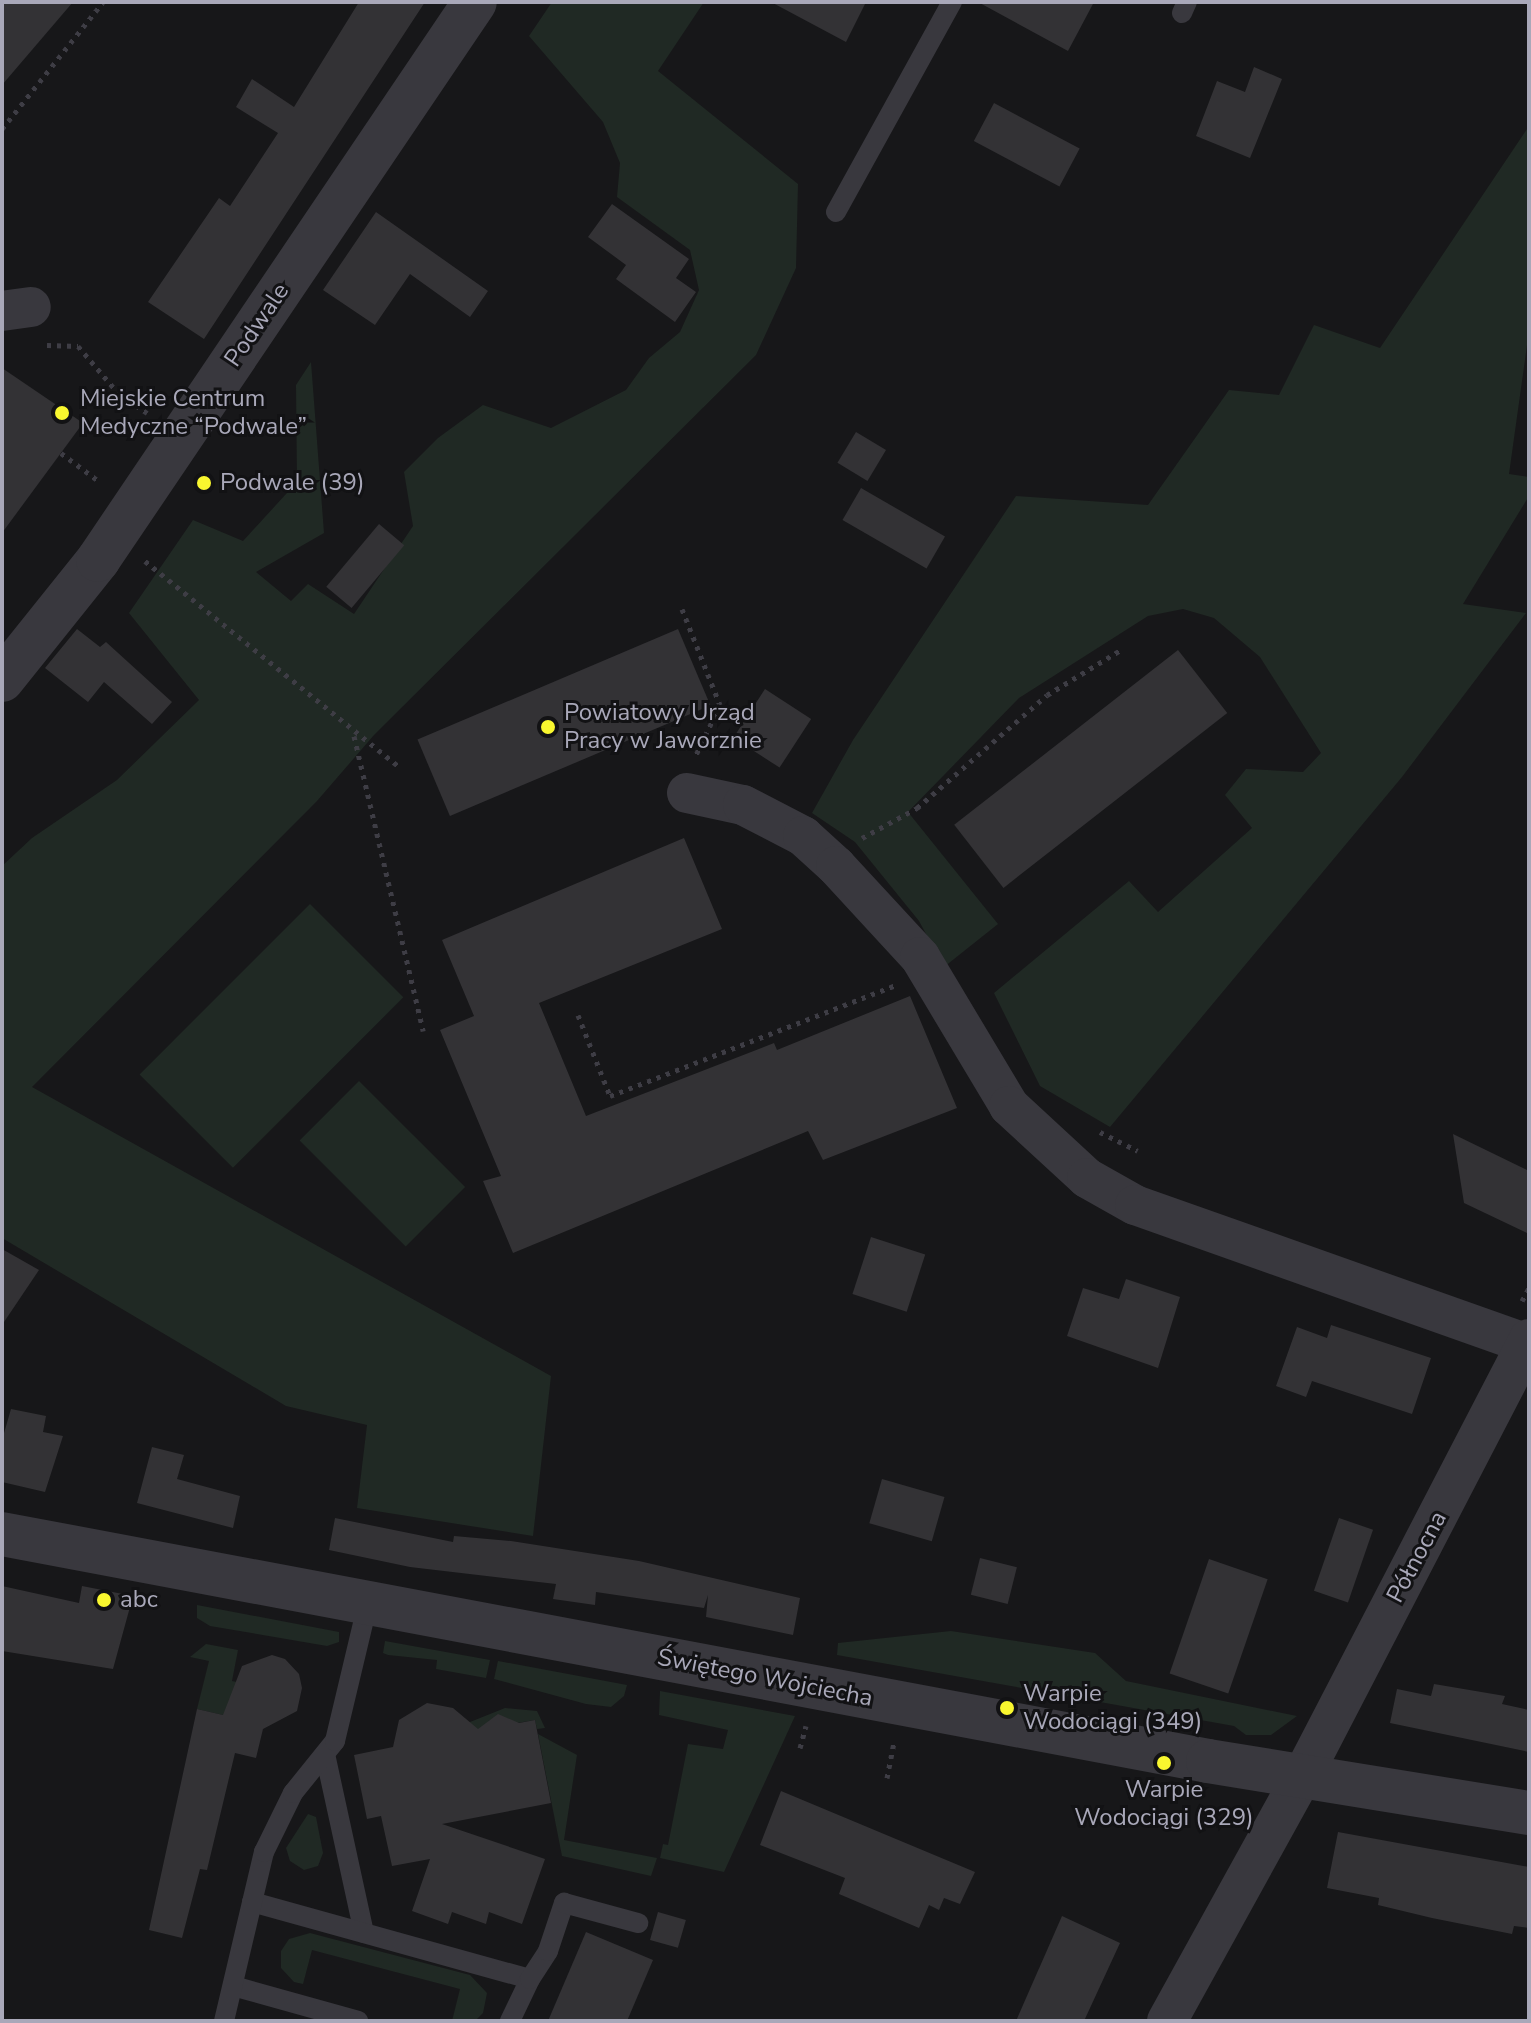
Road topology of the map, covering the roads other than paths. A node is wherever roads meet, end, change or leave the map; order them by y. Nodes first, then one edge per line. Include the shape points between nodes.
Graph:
1 (475, 2) edge
2 (952, 2) edge
3 (836, 212) dead end
4 (2, 680) edge
5 (687, 793) road end
6 (1528, 1341) edge
7 (1519, 1383) edge
8 (2, 1534) edge
9 (368, 1603) junction
10 (325, 1754) junction
11 (1303, 1775) junction
12 (1529, 1813) edge
13 (252, 1902) junction
14 (638, 1923) dead end
15 (364, 1933) junction
16 (530, 1979) junction
17 (233, 1986) junction
18 (224, 2021) edge
19 (358, 2021) edge
20 (510, 2021) edge
21 (1167, 2021) edge

1 - 4 street, Podwale via 125,522
2 - 3 lane
5 - 6 street via 743,805 803,836 836,866 920,957 1009,1106 1087,1178 1135,1205
6 - 7 street, Północna
7 - 11 street, Północna
8 - 9 street, Świętego Wojciecha
9 - 10 lane via 350,1691 335,1741
9 - 11 street, Świętego Wojciecha via 1193,1759
10 - 13 lane via 293,1793 269,1840
10 - 15 lane
11 - 12 street, Świętego Wojciecha
11 - 21 street, Północna
13 - 15 lane
13 - 17 lane
14 - 16 lane via 564,1903 548,1951
15 - 16 lane
16 - 20 lane
17 - 18 lane
17 - 19 lane

